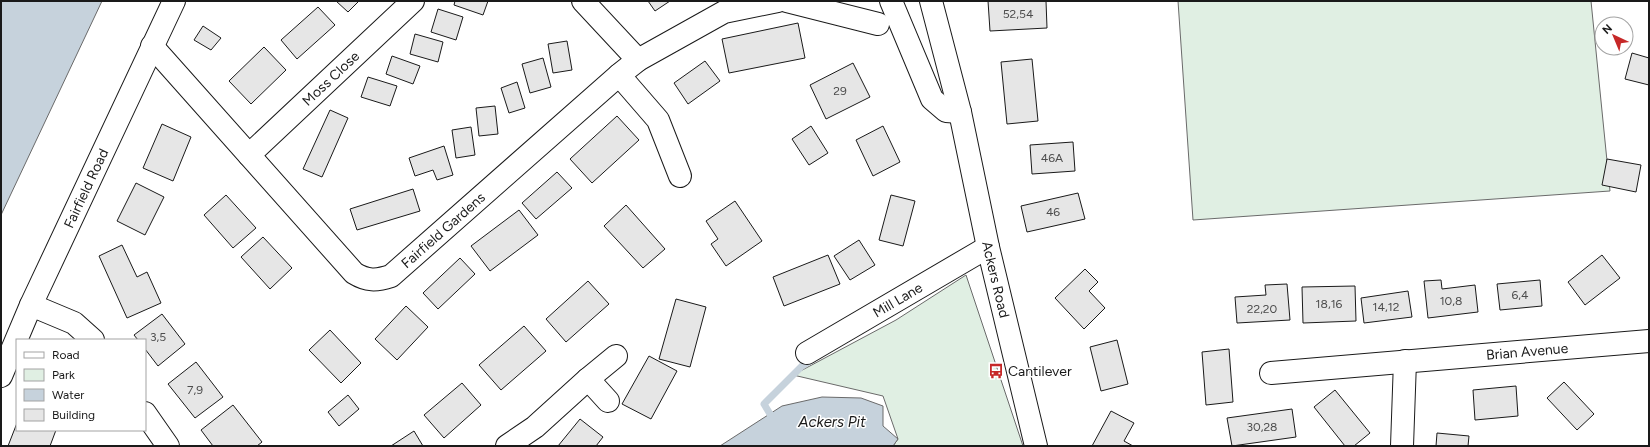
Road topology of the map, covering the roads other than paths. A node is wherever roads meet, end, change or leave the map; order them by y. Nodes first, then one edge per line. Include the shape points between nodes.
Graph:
1 (174, 1) edge
2 (413, 1) edge
3 (583, 1) edge
4 (778, 1) edge
5 (787, 1) edge
6 (891, 1) edge
7 (930, 1) edge
8 (878, 24) dead end
9 (152, 46) junction
10 (638, 60) junction
11 (619, 75) junction
12 (960, 112) junction
13 (249, 155) junction
14 (680, 176) dead end
15 (988, 247) junction
16 (31, 305) junction
17 (17, 339) edge
18 (92, 339) edge
19 (16, 340) edge
20 (1649, 341) edge
21 (806, 353) dead end
22 (616, 356) dead end
23 (1405, 361) junction
24 (1271, 372) dead end
25 (1, 376) edge
26 (588, 379) junction
27 (608, 401) dead end
28 (146, 414) edge
29 (168, 446) edge
30 (507, 446) edge
31 (1036, 446) edge
32 (1402, 446) edge

1 - 9 street, Fairfield Road
2 - 13 street, Moss Close
3 - 10 street
4 - 10 street, Fairfield Gardens via 724,12
5 - 8 street
6 - 12 street via 932,99 946,111
7 - 12 street, Ackers Road
9 - 13 street, Fairfield Gardens
9 - 16 street, Fairfield Road
10 - 11 street, Fairfield Gardens
11 - 13 street, Fairfield Gardens via 391,276 379,280 365,280 354,273
11 - 14 street via 658,120
12 - 15 street, Ackers Road
15 - 21 street, Mill Lane
15 - 31 street, Ackers Road
16 - 17 street, Fairfield Road
16 - 18 street via 74,322
19 - 25 street, Fairfield Road
20 - 23 street, Brian Avenue
22 - 26 street
23 - 24 street, Brian Avenue
23 - 32 street
26 - 27 street
26 - 30 street via 535,426
28 - 29 street

